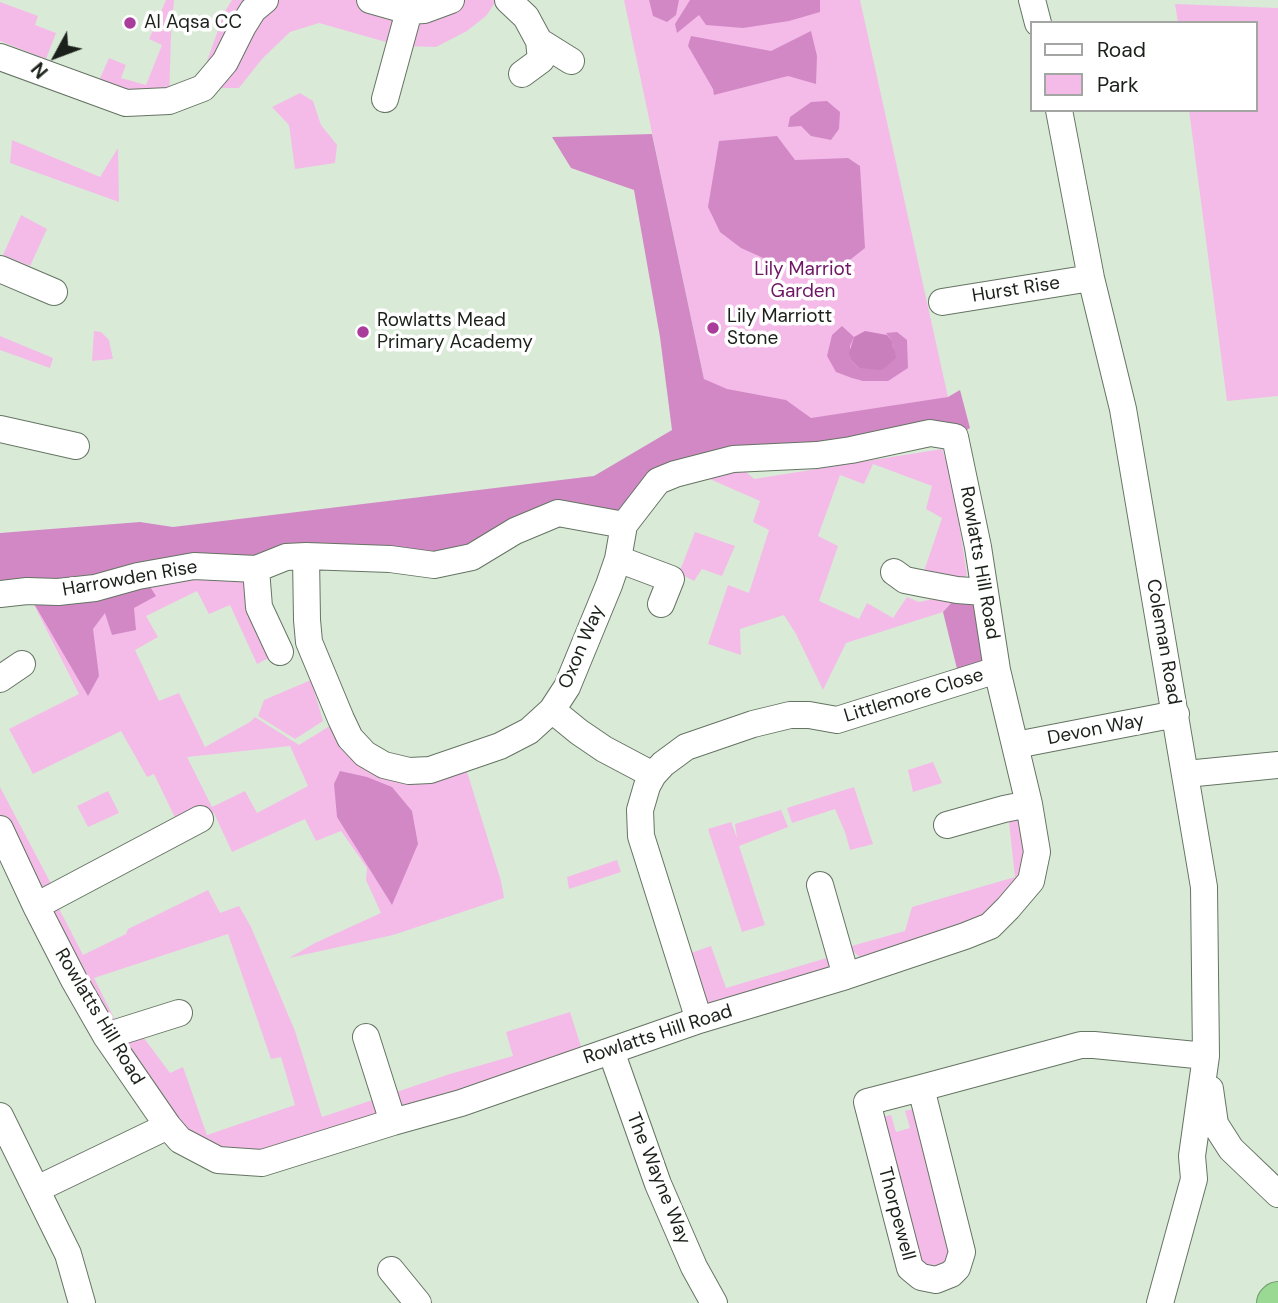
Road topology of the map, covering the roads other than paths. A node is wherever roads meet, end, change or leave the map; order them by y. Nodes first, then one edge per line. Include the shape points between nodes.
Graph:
1 (265, 0) edge
2 (370, 0) edge
3 (451, 0) edge
4 (508, 0) edge
5 (1032, 0) edge
6 (409, 11) junction
7 (1037, 21) edge
8 (539, 41) junction
9 (0, 57) edge
10 (571, 61) dead end
11 (522, 74) dead end
12 (385, 99) dead end
13 (1059, 112) edge
14 (0, 269) edge
15 (1091, 278) junction
16 (54, 292) dead end
17 (942, 302) dead end
18 (0, 429) edge
19 (955, 437) joint
20 (76, 446) dead end
21 (624, 525) junction
22 (306, 556) junction
23 (618, 559) junction
24 (256, 569) junction
25 (894, 572) dead end
26 (984, 592) junction
27 (0, 594) edge
28 (661, 604) dead end
29 (280, 652) dead end
30 (22, 664) dead end
31 (997, 670) junction
32 (0, 679) edge
33 (552, 710) junction
34 (1175, 714) junction
35 (1016, 745) junction
36 (1278, 765) edge
37 (1186, 774) junction
38 (653, 775) junction
39 (1029, 804) junction
40 (201, 819) dead end
41 (947, 825) dead end
42 (0, 829) edge
43 (820, 885) dead end
44 (36, 906) junction
45 (846, 976) junction
46 (179, 1013) dead end
47 (699, 1020) junction
48 (106, 1035) junction
49 (366, 1037) dead end
50 (611, 1051) junction
51 (1206, 1056) junction
52 (921, 1088) junction
53 (0, 1116) edge
54 (393, 1122) junction
55 (168, 1126) junction
56 (1231, 1149) junction
57 (1194, 1180) junction
58 (37, 1189) junction
59 (1278, 1194) edge
60 (391, 1270) dead end
61 (82, 1303) edge
62 (418, 1303) edge
63 (714, 1303) edge
64 (1160, 1303) edge

1 - 9 street via 253,10 225,62 203,88 169,101 126,103
2 - 6 street
3 - 6 street
4 - 8 street via 526,17
5 - 7 street
6 - 12 street
8 - 10 street
8 - 11 street via 541,60
13 - 15 street, Coleman Road
14 - 16 street
15 - 17 street, Hurst Rise
15 - 34 street, Coleman Road via 1123,409
18 - 20 street
19 - 21 street, Oxon Way via 930,433 817,455 733,459 675,474 658,481
19 - 26 street, Rowlatts Hill Road
21 - 22 street, Harrowden Rise via 558,513 515,531 472,557 434,565
21 - 23 street, Oxon Way
22 - 24 street, Harrowden Rise via 286,557
22 - 33 street, Oxon Way via 309,642 345,729 357,747 374,760 396,769 430,770 500,746 529,731
23 - 28 street via 671,579
23 - 33 street, Oxon Way via 567,687
24 - 27 street, Harrowden Rise via 194,566 95,588
24 - 29 street via 259,607
25 - 26 street via 905,580
26 - 31 street, Rowlatts Hill Road
30 - 32 street
31 - 35 street, Rowlatts Hill Road
31 - 38 street, Littlemore Close via 837,720 790,715 753,724 686,747
33 - 38 street via 604,749
34 - 35 street, Devon Way
34 - 37 street, Coleman Road
35 - 39 street, Rowlatts Hill Road
36 - 37 street
37 - 51 street, Coleman Road via 1204,887
38 - 47 street, Littlemore Close via 643,798 643,848
39 - 41 street
39 - 45 street, Rowlatts Hill Road via 1037,852 1031,881 990,926
40 - 44 street
42 - 44 street, Rowlatts Hill Road
43 - 45 street
44 - 48 street, Rowlatts Hill Road
45 - 47 street, Rowlatts Hill Road
46 - 48 street
47 - 50 street, Rowlatts Hill Road
48 - 55 street, Rowlatts Hill Road
49 - 54 street
50 - 54 street, Rowlatts Hill Road
50 - 63 street, The Wayne Way via 658,1184
51 - 52 street, Thorpewell via 1081,1045
51 - 56 street via 1215,1124
51 - 57 street, Coleman Road via 1192,1156
52 - 52 street, Thorpewell via 962,1252 957,1268 936,1280 921,1277 910,1268 867,1102
53 - 58 street
54 - 55 street, Rowlatts Hill Road via 262,1163 219,1160 180,1140
55 - 58 street
56 - 57 street, Coleman Road via 1218,1150
56 - 59 street
57 - 64 street, Coleman Road
58 - 61 street via 68,1254
60 - 62 street

